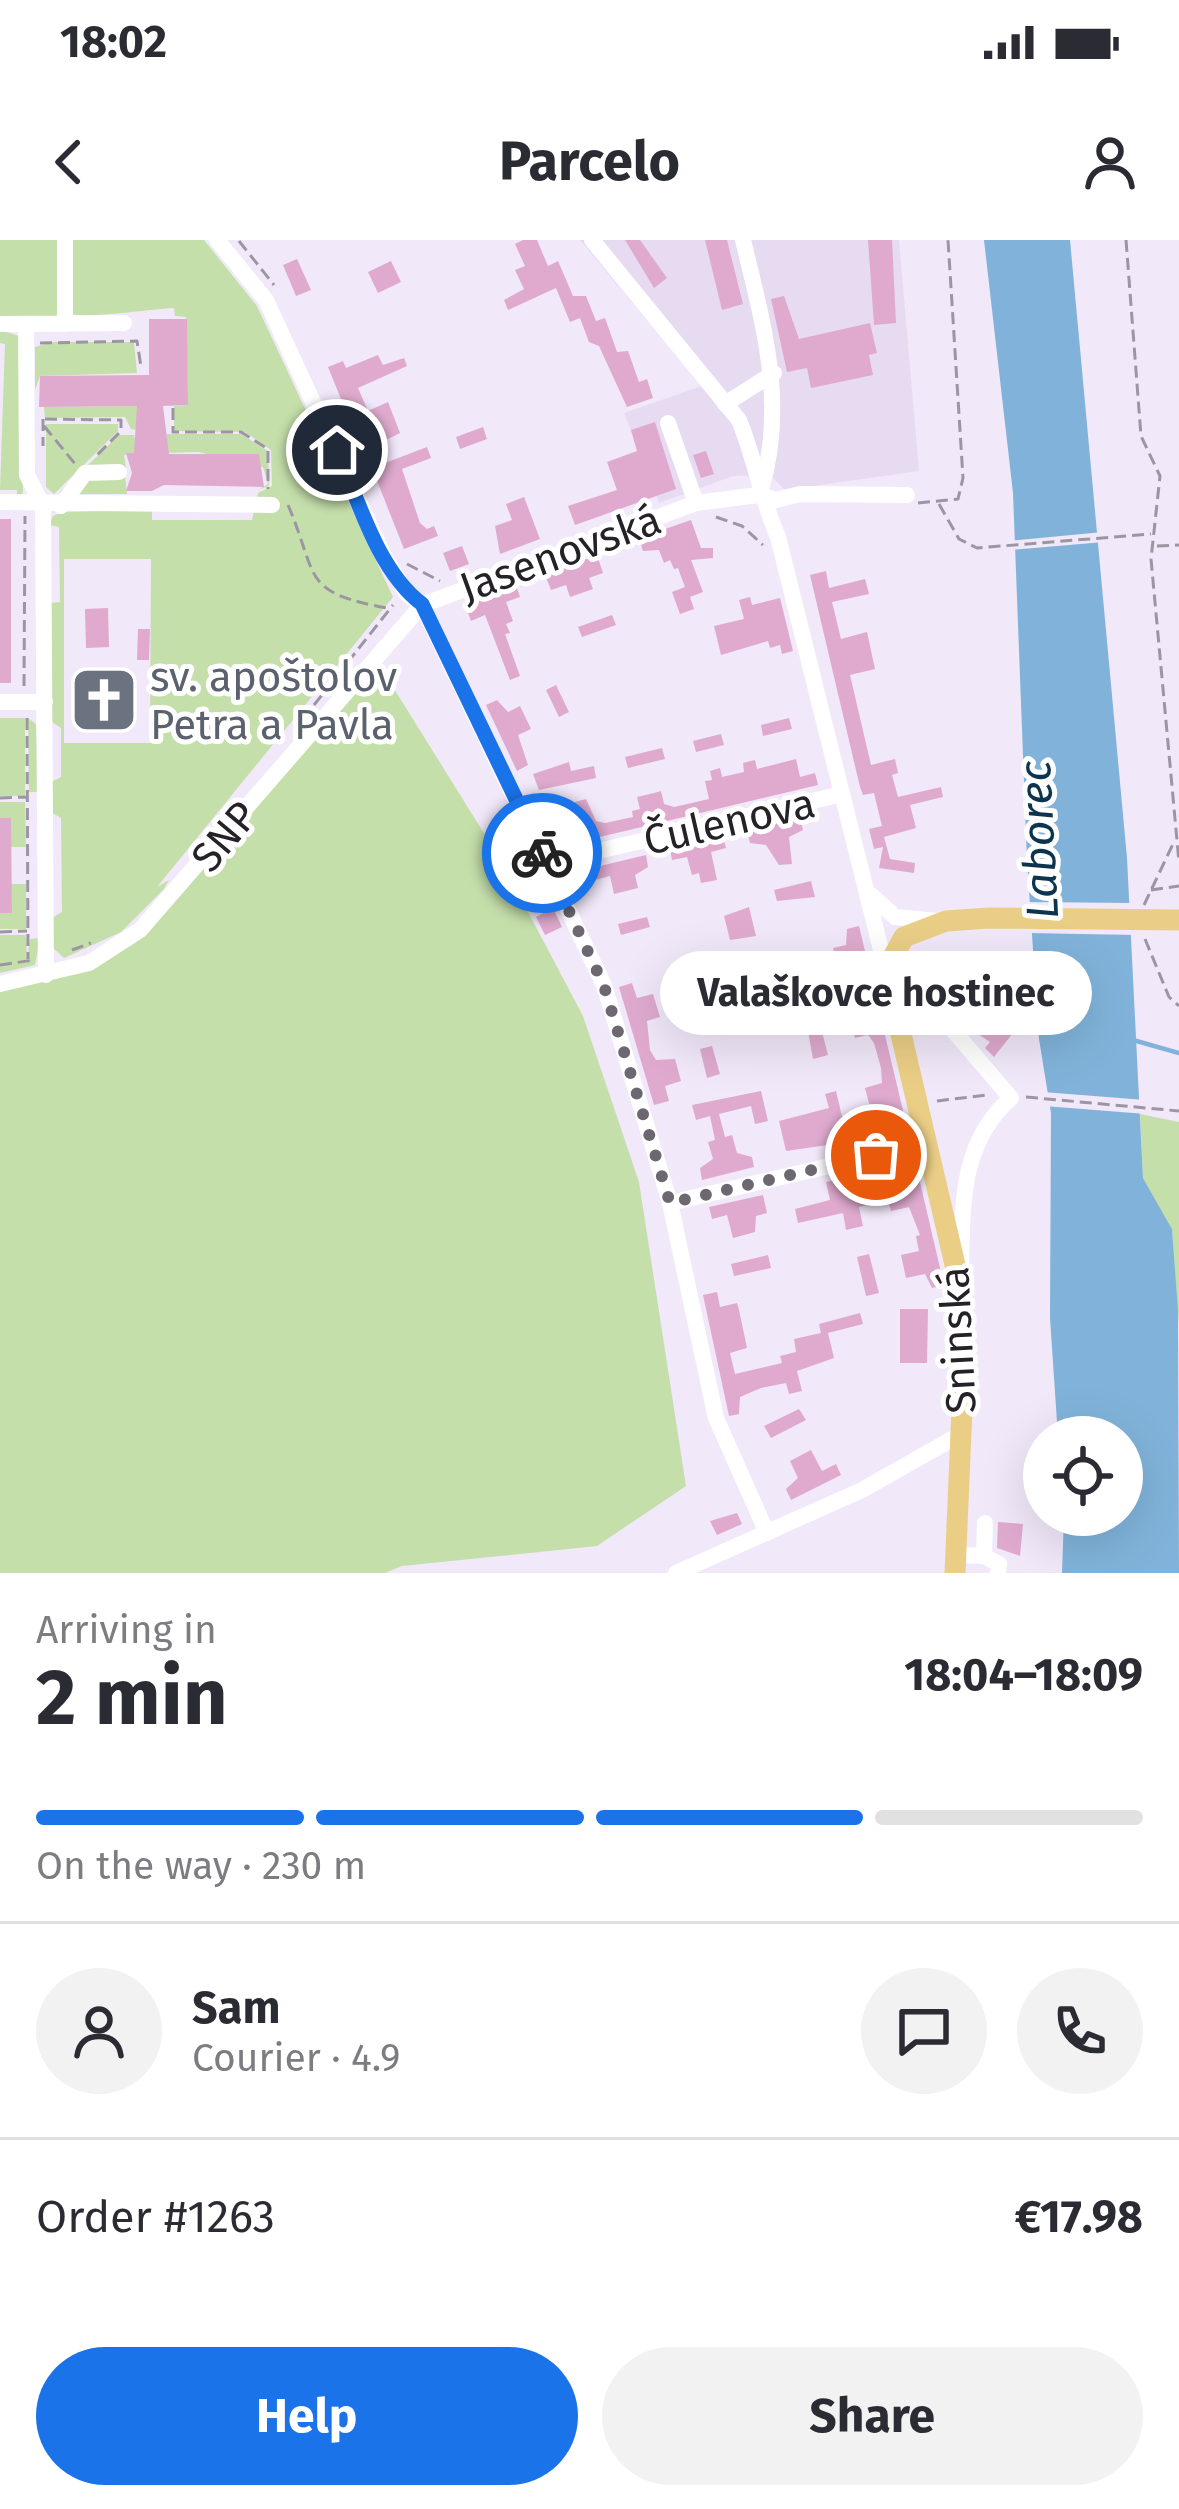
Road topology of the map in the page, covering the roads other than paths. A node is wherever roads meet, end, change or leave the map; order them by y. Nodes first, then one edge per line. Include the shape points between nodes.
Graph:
1 (65, 240) edge
2 (217, 240) edge
3 (592, 240) edge
4 (743, 240) edge
5 (124, 323) dead end
6 (26, 324) junction
7 (65, 324) junction
8 (0, 325) edge
9 (773, 374) junction
10 (725, 404) junction
11 (668, 423) dead end
12 (119, 472) dead end
13 (759, 495) junction
14 (907, 496) dead end
15 (276, 500) road end
16 (0, 502) edge
17 (43, 504) junction
18 (699, 509) junction
19 (422, 604) junction
20 (0, 702) edge
21 (45, 702) junction
22 (842, 794) junction
23 (547, 863) junction
24 (866, 889) junction
25 (1176, 920) edge
26 (946, 921) junction
27 (47, 966) junction
28 (895, 971) junction
29 (0, 984) edge
30 (928, 1001) road end
31 (928, 1143) junction
32 (670, 1203) junction
33 (960, 1286) junction
34 (962, 1433) junction
35 (985, 1522) dead end
36 (767, 1534) junction
37 (984, 1556) junction
38 (956, 1564) edge
39 (676, 1573) edge
40 (998, 1573) edge

1 - 7 street
2 - 19 street, Jasenovská via 266,300 384,556
3 - 10 street
4 - 9 street
5 - 7 street
6 - 7 street
6 - 8 street
6 - 17 street via 27,475
9 - 10 street
9 - 13 street via 772,452
10 - 13 street via 753,455
11 - 18 street
12 - 17 street via 85,473
13 - 14 street, Jasenovská
13 - 18 street, Jasenovská
13 - 22 street via 778,537
15 - 17 street
16 - 17 street
17 - 21 street
18 - 19 street, Jasenovská
19 - 23 street
19 - 27 street, SNP via 140,930 89,963
20 - 21 street
21 - 27 street
22 - 23 street, Čulenova
22 - 24 street
23 - 32 street via 604,986
24 - 26 street via 895,917
24 - 28 street
25 - 26 main road
26 - 28 main road via 904,937
27 - 29 street, SNP
28 - 31 main road, Sninská
30 - 33 street via 1018,1097 989,1117 973,1147
31 - 32 street
31 - 33 main road, Sninská
32 - 36 street via 716,1418
33 - 34 main road, Sninská
34 - 36 street
34 - 38 main road, Sninská
35 - 37 street
36 - 39 street
37 - 38 street
37 - 40 street via 999,1564

